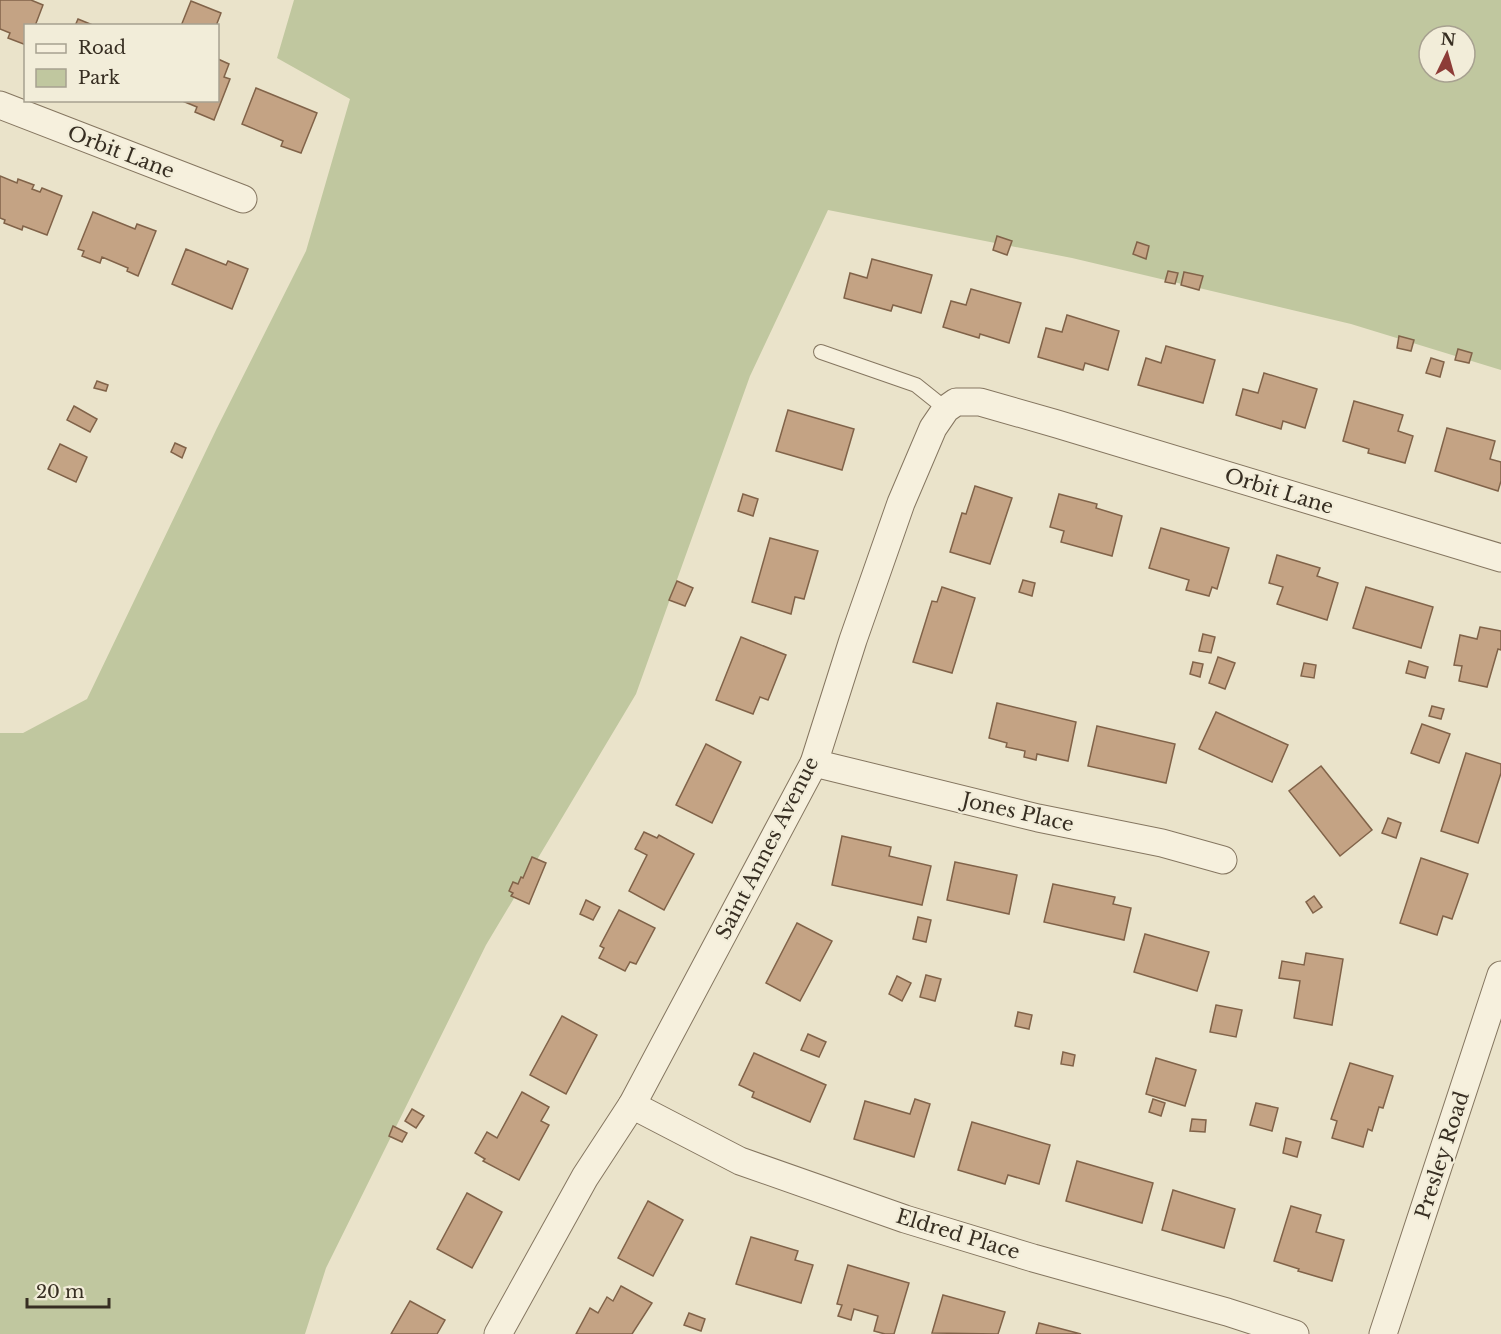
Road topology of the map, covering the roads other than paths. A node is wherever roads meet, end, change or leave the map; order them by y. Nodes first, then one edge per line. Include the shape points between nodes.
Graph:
1 (0, 105) edge
2 (243, 199) dead end
3 (821, 352) dead end
4 (945, 409) junction
5 (1501, 558) edge
6 (814, 763) junction
7 (1223, 860) dead end
8 (1501, 975) edge
9 (632, 1105) junction
10 (498, 1334) edge
11 (1295, 1334) edge
12 (1383, 1334) edge

1 - 2 street, Orbit Lane
3 - 4 lane via 916,385
4 - 5 street, Orbit Lane via 957,402 980,402
4 - 6 street, Saint Annes Avenue via 901,503
6 - 7 street, Jones Place
6 - 9 street, Saint Annes Avenue
8 - 12 street, Presley Road
9 - 10 street, Saint Annes Avenue via 585,1177
9 - 11 street, Eldred Place via 740,1161 894,1215

